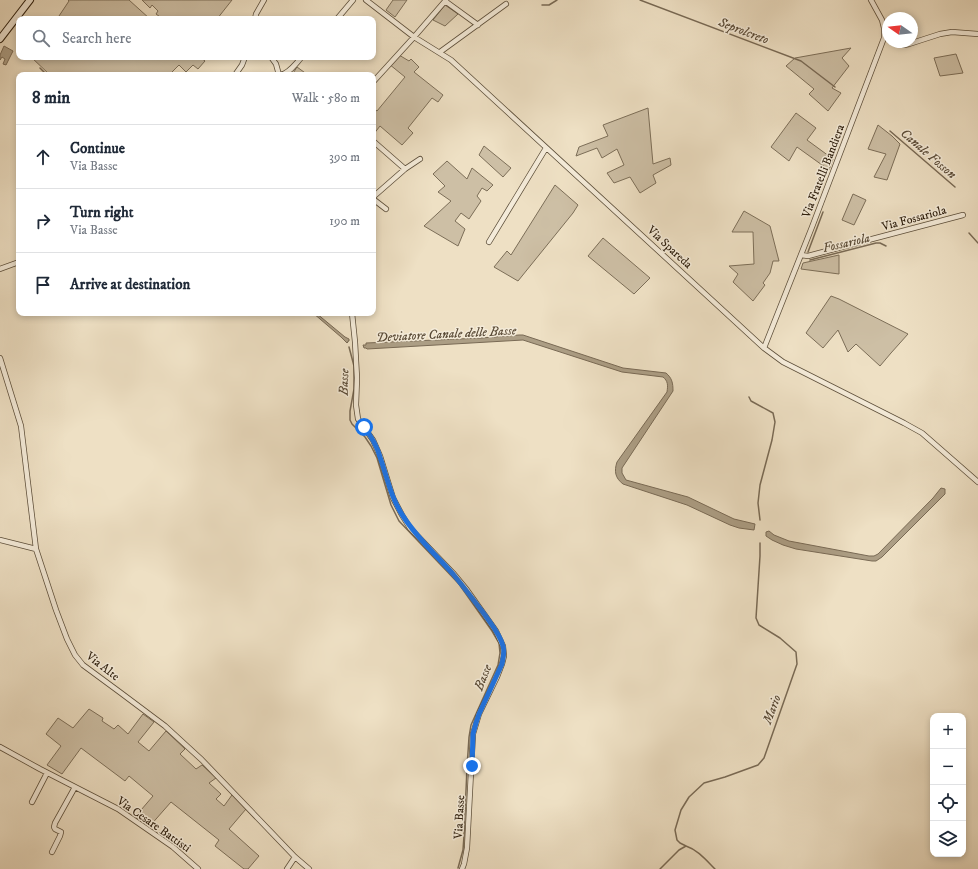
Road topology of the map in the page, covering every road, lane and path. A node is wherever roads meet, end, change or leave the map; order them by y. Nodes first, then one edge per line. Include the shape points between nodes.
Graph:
1 (30, 0) edge
2 (264, 0) edge
3 (353, 0) edge
4 (366, 0) edge
5 (872, 0) edge
6 (446, 1) edge
7 (506, 4) dead end
8 (17, 16) edge
9 (255, 16) edge
10 (340, 16) edge
11 (16, 18) edge
12 (882, 20) edge
13 (478, 25) junction
14 (978, 34) edge
15 (414, 37) junction
16 (0, 38) edge
17 (918, 41) edge
18 (882, 48) edge
19 (440, 52) junction
20 (244, 60) edge
21 (273, 60) edge
22 (299, 60) edge
23 (237, 72) edge
24 (278, 72) edge
25 (287, 72) edge
26 (376, 79) edge
27 (376, 144) edge
28 (546, 148) junction
29 (420, 159) dead end
30 (405, 169) junction
31 (376, 195) edge
32 (376, 200) edge
33 (386, 208) dead end
34 (963, 215) dead end
35 (489, 242) dead end
36 (801, 256) junction
37 (16, 263) edge
38 (0, 269) edge
39 (352, 316) edge
40 (764, 348) junction
41 (0, 358) edge
42 (978, 482) edge
43 (0, 540) edge
44 (36, 548) junction
45 (0, 747) edge
46 (47, 773) junction
47 (75, 788) junction
48 (32, 802) dead end
49 (52, 852) dead end
50 (295, 857) junction
51 (198, 869) edge
52 (287, 869) edge
53 (309, 869) edge
54 (462, 869) edge

1 - 8 street
2 - 9 street
3 - 10 street
4 - 15 street, Via Spareda
5 - 12 street, Via Fratelli Bandiera
6 - 13 street
6 - 15 street
7 - 13 street
11 - 16 street
13 - 19 street
14 - 17 street via 952,32
15 - 19 street, Via Spareda
15 - 26 street
18 - 36 street, Via Fratelli Bandiera
19 - 28 street, Via Spareda
20 - 23 street
21 - 24 street
22 - 25 street
27 - 30 street
28 - 35 street
28 - 40 street, Via Spareda
29 - 30 street
30 - 31 street
32 - 33 street
34 - 36 street, Via Fossariola
36 - 40 street, Via Fratelli Bandiera
37 - 38 street
39 - 54 street, Via Basse via 358,419 373,440 393,498 410,528 467,590 496,631 503,646 502,664 479,714 473,734 467,848
40 - 42 street, Via Spareda via 783,362 922,434
41 - 44 street, Via Alte via 21,426
43 - 44 street
44 - 50 street, Via Alte via 67,639 83,665 165,726 202,760
45 - 46 street, Via Cesare Battisti
46 - 47 street, Via Cesare Battisti
46 - 48 street
47 - 49 street via 55,823 54,827 61,832
47 - 51 street, Via Cesare Battisti via 118,809
50 - 52 street
50 - 53 street, Via Alte

